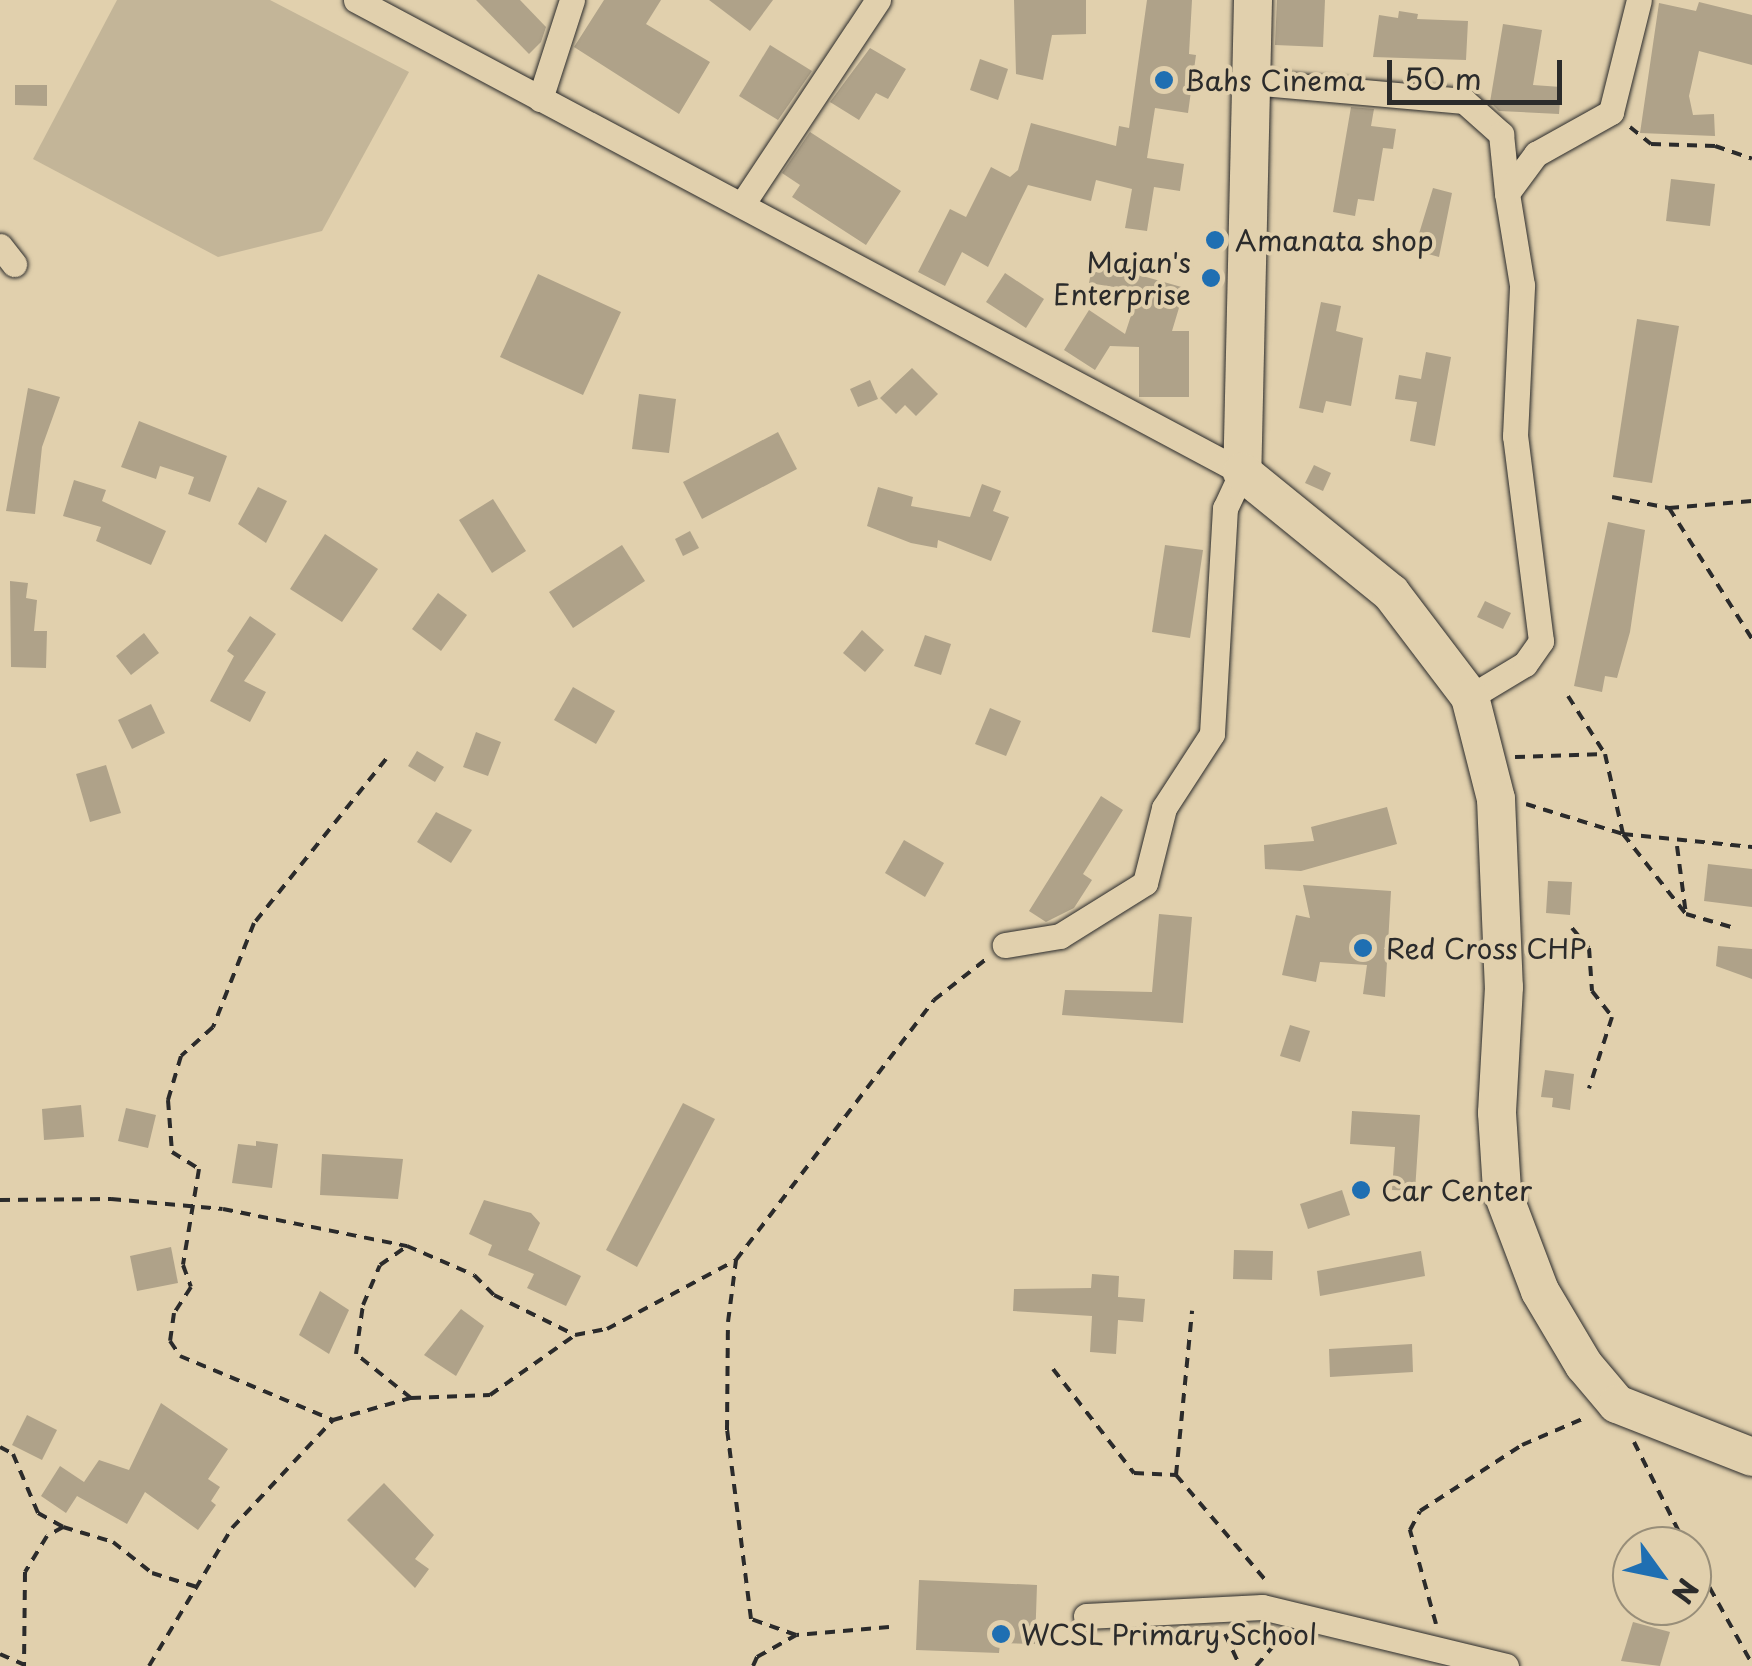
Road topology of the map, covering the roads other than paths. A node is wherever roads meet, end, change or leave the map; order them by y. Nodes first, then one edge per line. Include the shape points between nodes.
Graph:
1 (356, 0) edge
2 (878, 0) edge
3 (1253, 0) edge
4 (1639, 0) edge
5 (560, 6) edge
6 (1251, 82) junction
7 (540, 100) junction
8 (1507, 193) junction
9 (743, 203) junction
10 (1242, 472) junction
11 (1470, 697) junction
12 (1005, 945) road end
13 (1752, 1457) edge
14 (1086, 1616) dead end
15 (1506, 1666) edge

1 - 7 street
2 - 9 street
3 - 6 main road
4 - 8 street via 1611,112 1536,154
5 - 7 street
6 - 8 street via 1464,101 1501,134
6 - 10 main road
7 - 9 street
8 - 11 street via 1522,285 1514,436 1540,640 1525,664
9 - 10 street
10 - 11 main road via 1391,593
10 - 12 street via 1225,508 1212,734 1164,808 1144,883 1060,936
11 - 13 main road via 1496,799 1504,987 1497,1114 1502,1191 1540,1290 1584,1366 1618,1404
14 - 15 street via 1262,1607

